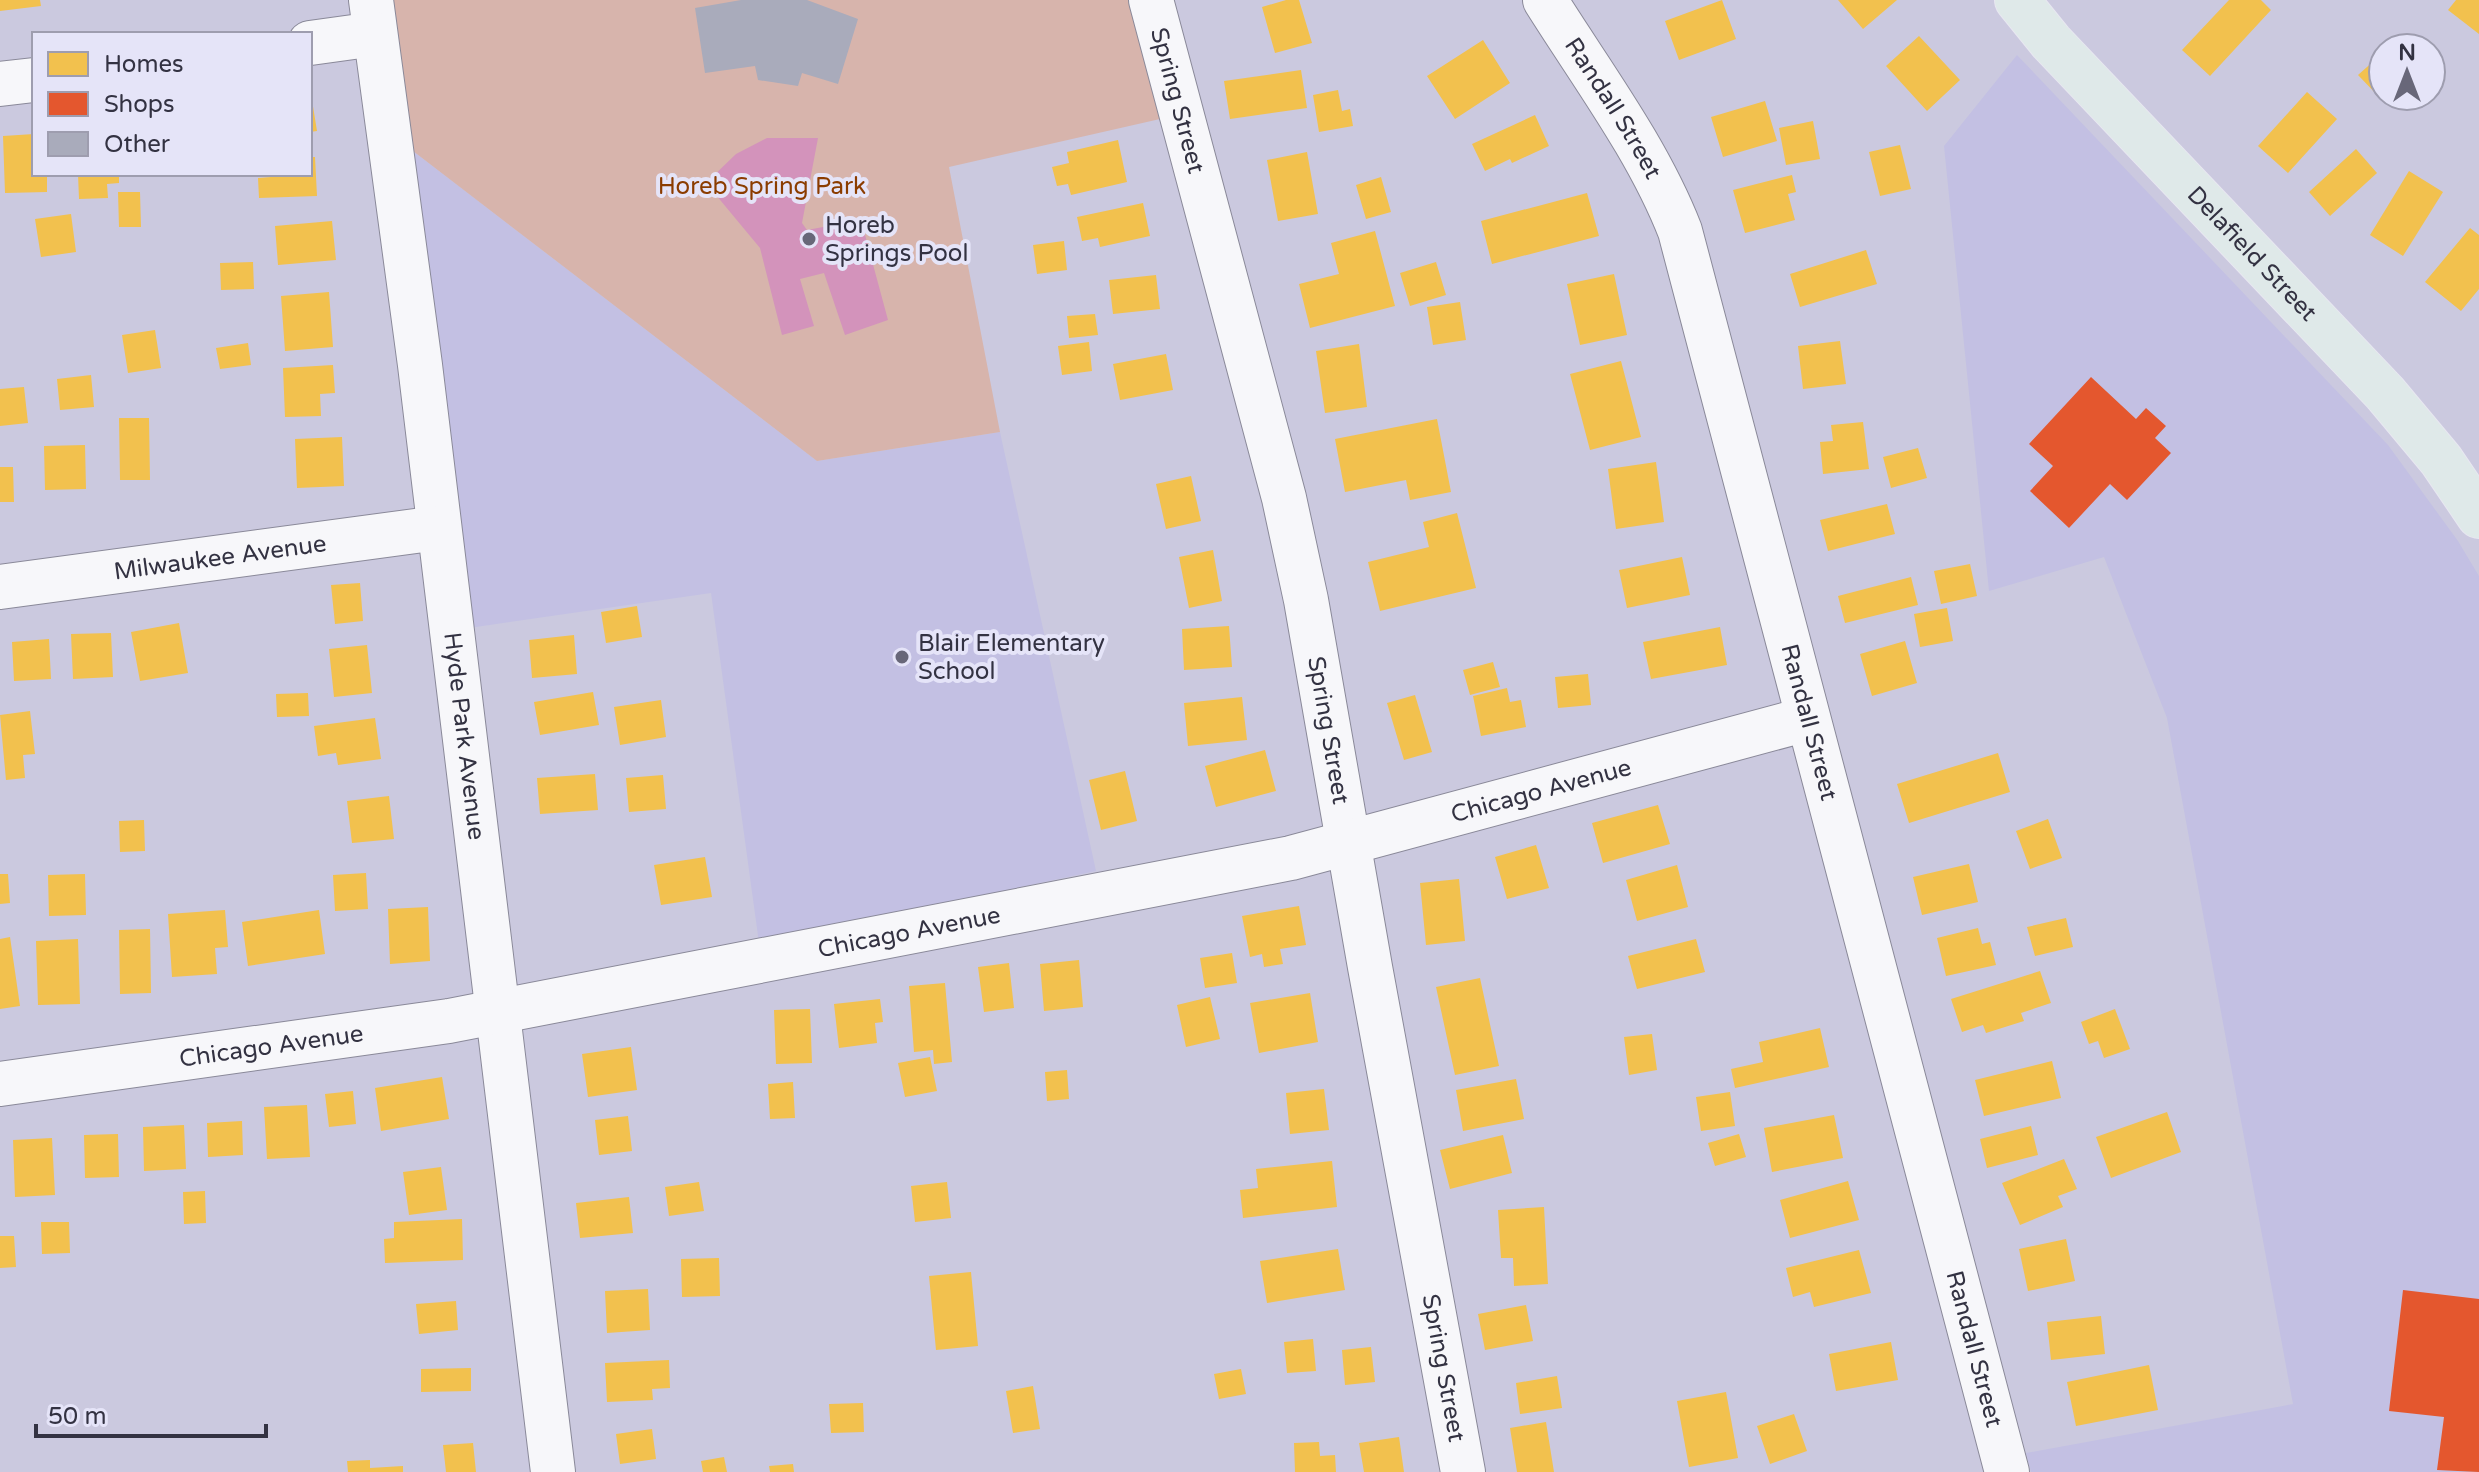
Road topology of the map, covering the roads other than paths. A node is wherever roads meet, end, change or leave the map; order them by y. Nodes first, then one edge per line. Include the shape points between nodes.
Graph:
1 (1151, 0) edge
2 (1545, 0) edge
3 (2017, 0) edge
4 (373, 17) edge
5 (312, 42) edge
6 (32, 80) edge
7 (0, 84) edge
8 (2479, 516) edge
9 (438, 528) junction
10 (0, 587) edge
11 (1807, 719) junction
12 (1348, 842) junction
13 (499, 1012) junction
14 (0, 1084) edge
15 (553, 1472) edge
16 (1463, 1472) edge
17 (2007, 1472) edge

1 - 12 street, Spring Street via 1284,498
2 - 11 street, Randall Street via 1649,165 1680,231
3 - 8 main road, Delafield Street via 2385,393
4 - 5 street
4 - 9 street, Hyde Park Avenue
6 - 7 street
9 - 10 street, Milwaukee Avenue
9 - 13 street, Hyde Park Avenue
11 - 12 street, Chicago Avenue
11 - 17 street, Randall Street
12 - 13 street, Chicago Avenue via 1291,858
12 - 16 street, Spring Street
13 - 14 street, Chicago Avenue
13 - 15 street, Hyde Park Avenue

